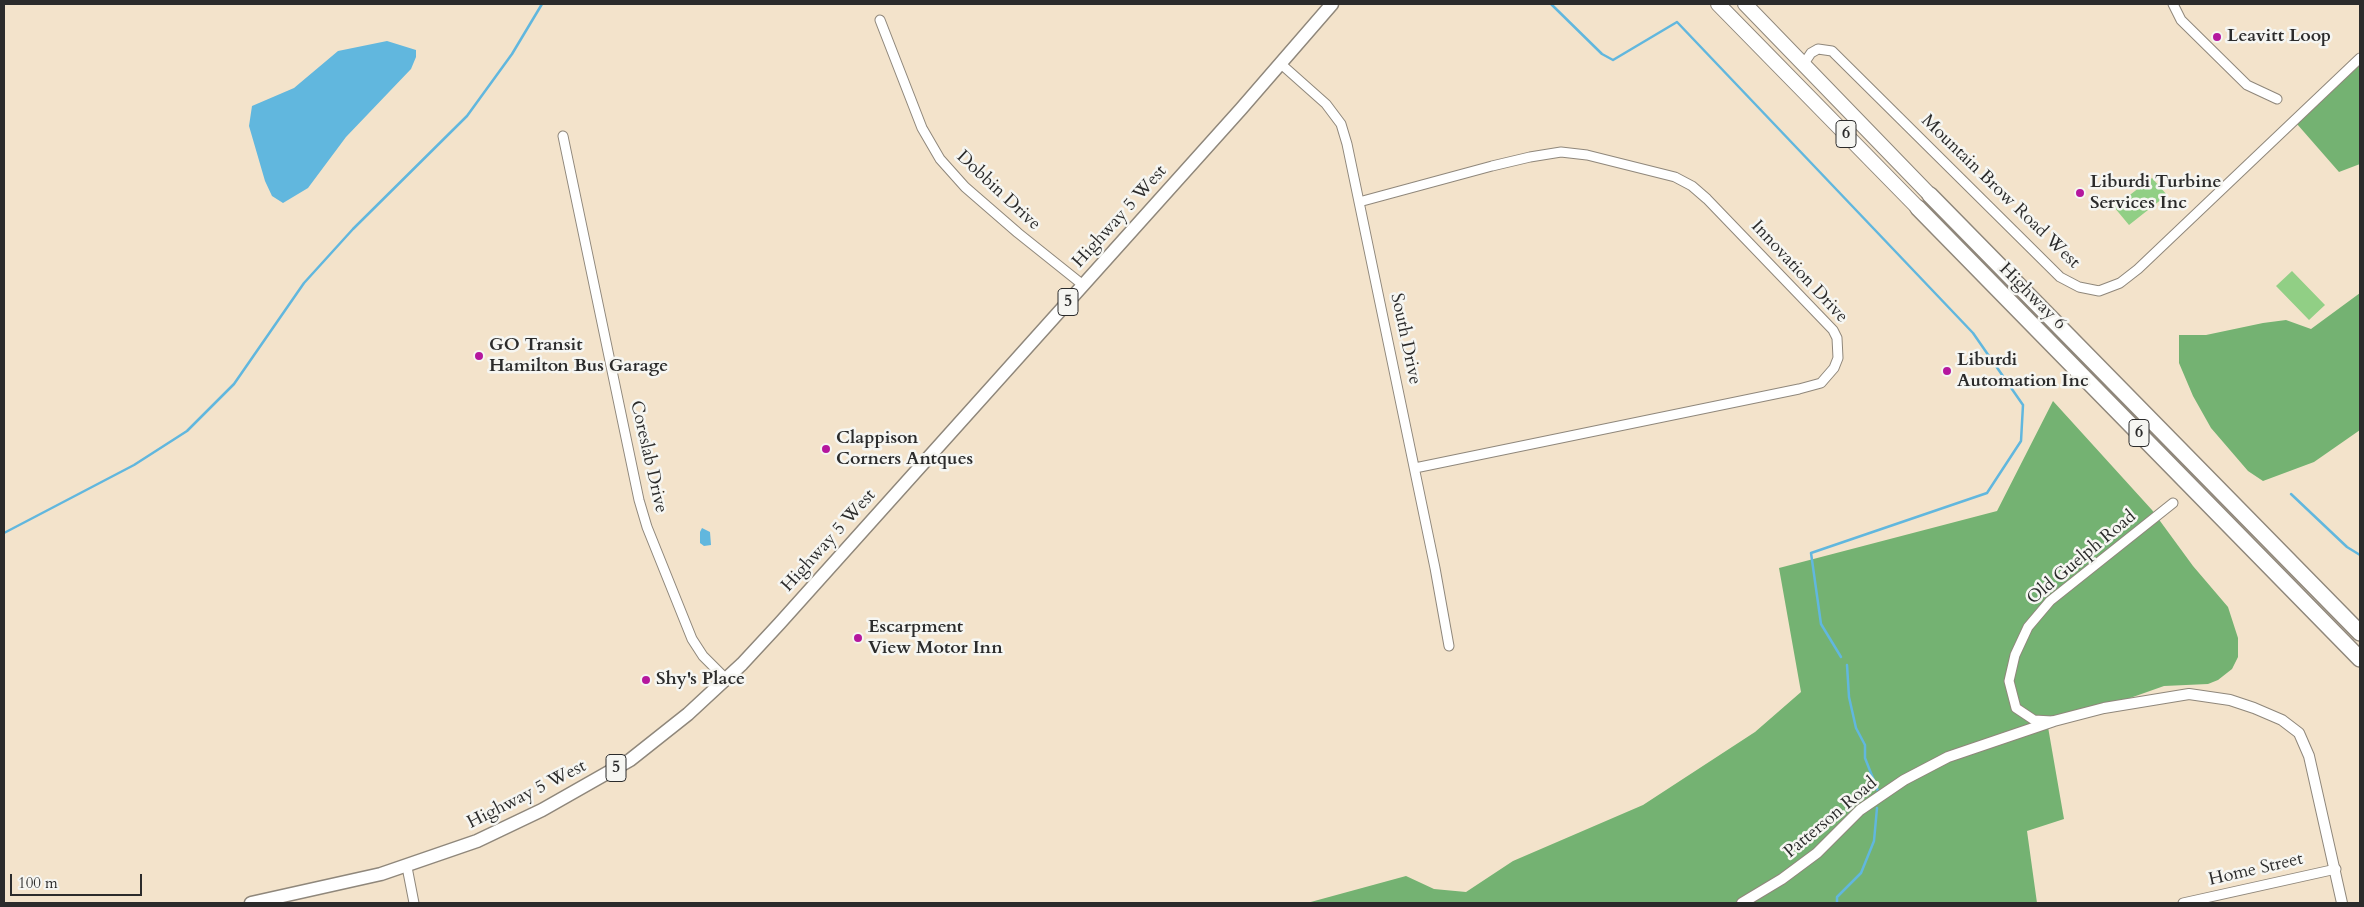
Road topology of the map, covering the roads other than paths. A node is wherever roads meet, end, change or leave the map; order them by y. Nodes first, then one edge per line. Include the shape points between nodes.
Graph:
1 (1332, 4) edge
2 (1718, 4) edge
3 (1745, 4) edge
4 (2173, 4) edge
5 (880, 20) dead end
6 (1788, 49) junction
7 (2360, 58) edge
8 (1775, 61) junction
9 (1280, 64) junction
10 (1803, 65) junction
11 (2277, 99) dead end
12 (563, 136) dead end
13 (1930, 195) joint
14 (1359, 202) junction
15 (1918, 208) joint
16 (1083, 285) junction
17 (1415, 468) junction
18 (2173, 503) dead end
19 (2360, 633) edge
20 (1449, 646) dead end
21 (2360, 659) edge
22 (726, 679) junction
23 (2054, 721) junction
24 (407, 867) junction
25 (2336, 869) junction
26 (2193, 902) edge
27 (251, 903) edge
28 (414, 903) edge
29 (1742, 903) edge
30 (2183, 903) edge
31 (2342, 903) edge

1 - 9 main road, Highway 5 West / 5
2 - 8 highway, Highway 6 / 6
3 - 6 highway, Highway 6 / 6
4 - 11 street via 2181,20 2248,85
5 - 16 street, Dobbin Drive via 922,128 940,159 965,187 1018,234
6 - 8 street
6 - 10 highway, Highway 6 / 6
7 - 10 street, Mountain Brow Road West via 2138,268 2120,283 2099,291 2079,287 2060,277 1832,51 1818,49
8 - 15 highway, Highway 6 / 6
9 - 14 street, South Drive via 1326,104 1341,124
9 - 16 main road, Highway 5 West / 5
10 - 13 highway, Highway 6 / 6
12 - 22 street, Coreslab Drive via 602,333 642,509 692,639 703,656
13 - 19 highway, Highway 6 / 6
14 - 17 street, South Drive
14 - 17 street, Innovation Drive via 1530,157 1561,152 1587,154 1675,177 1707,199 1838,338 1838,358 1821,383
15 - 21 highway, Highway 6 / 6
16 - 22 main road, Highway 5 West / 5 via 791,611
17 - 20 street, South Drive
18 - 23 street, Old Guelph Road via 2050,602 2028,627 2008,681 2016,708 2034,720
22 - 24 main road, Highway 5 West / 5 via 630,760 542,810 477,841
23 - 25 street, Old Guelph Road via 2104,708 2189,694 2230,700 2282,720 2299,734 2309,756
23 - 29 street, Patterson Road via 1948,757 1904,780 1860,810 1817,853
24 - 27 main road, Highway 5 West / 5
24 - 28 street
25 - 26 street, Home Street
25 - 31 street, Old Guelph Road
26 - 30 street, Home Street

